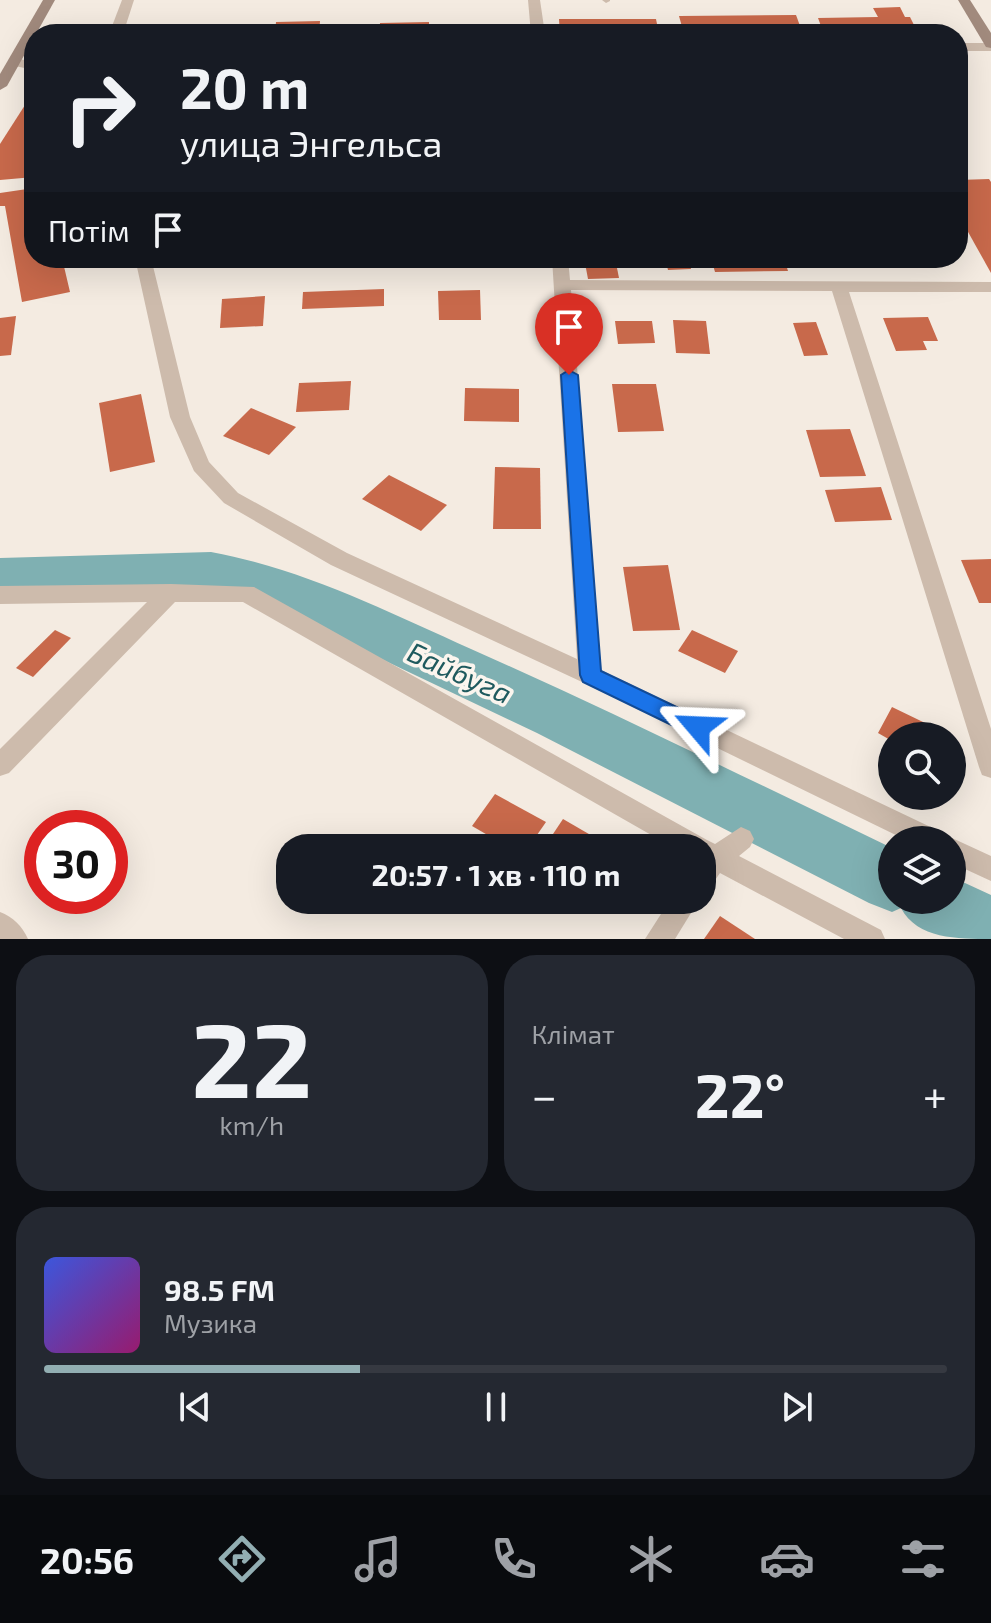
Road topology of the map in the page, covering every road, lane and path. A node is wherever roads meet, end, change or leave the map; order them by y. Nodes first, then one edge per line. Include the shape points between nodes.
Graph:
1 (49, 0) edge
2 (128, 0) edge
3 (534, 0) edge
4 (964, 0) edge
5 (36, 24) edge
6 (120, 24) edge
7 (537, 24) edge
8 (24, 46) edge
9 (991, 46) edge
10 (968, 47) edge
11 (15, 62) junction
12 (24, 64) edge
13 (0, 86) edge
14 (145, 268) edge
15 (561, 268) edge
16 (563, 285) junction
17 (839, 287) junction
18 (991, 287) edge
19 (171, 592) junction
20 (0, 595) edge
21 (590, 675) junction
22 (0, 765) edge
23 (991, 767) edge
24 (903, 826) edge
25 (663, 834) edge
26 (741, 839) dead end
27 (716, 852) edge
28 (966, 857) edge
29 (716, 864) edge
30 (991, 869) edge
31 (676, 914) edge
32 (0, 925) edge
33 (14, 939) edge
34 (659, 939) edge
35 (871, 939) edge

1 - 5 main road
2 - 6 street
3 - 7 street
4 - 9 main road
8 - 11 main road
9 - 10 street
11 - 12 street
11 - 13 main road
14 - 21 street via 180,417 201,466 231,498 339,559
15 - 16 street
16 - 17 street
16 - 21 street
17 - 18 street
17 - 23 street
19 - 20 street
19 - 22 street
19 - 25 street via 246,593
21 - 24 street
26 - 27 street
28 - 30 street
29 - 35 street
31 - 34 street
32 - 33 street

